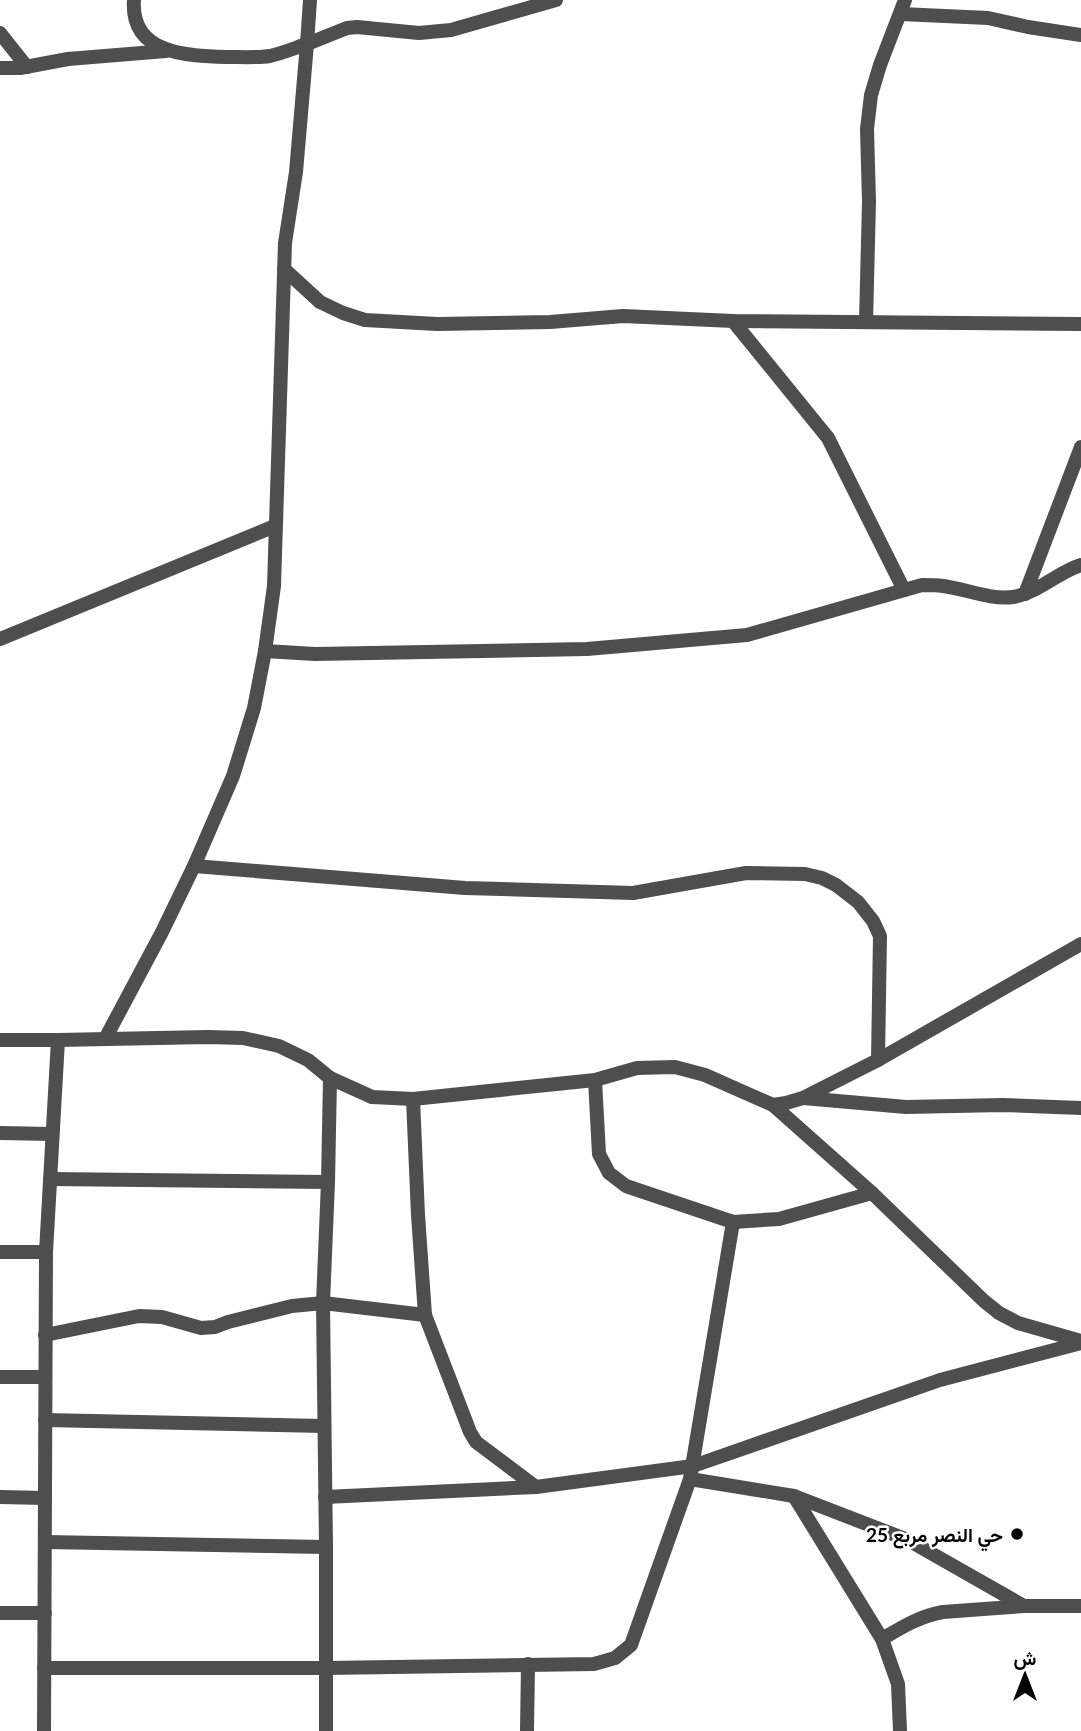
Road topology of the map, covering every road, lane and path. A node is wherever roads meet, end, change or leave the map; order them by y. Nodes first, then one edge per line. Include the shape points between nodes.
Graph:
1 (134, 0) edge
2 (310, 0) edge
3 (556, 0) edge
4 (504, 7) edge
5 (903, 7) edge
6 (0, 33) edge
7 (1081, 35) edge
8 (307, 44) junction
9 (168, 51) junction
10 (27, 67) junction
11 (0, 68) edge
12 (284, 269) junction
13 (733, 321) junction
14 (866, 323) junction
15 (1081, 324) edge
16 (1081, 447) edge
17 (275, 526) junction
18 (1081, 565) edge
19 (904, 590) junction
20 (1025, 594) junction
21 (0, 639) edge
22 (265, 651) junction
23 (194, 866) junction
24 (1081, 944) edge
25 (105, 1039) junction
26 (0, 1040) edge
27 (58, 1040) junction
28 (878, 1060) junction
29 (330, 1078) junction
30 (595, 1080) junction
31 (803, 1098) junction
32 (413, 1099) junction
33 (773, 1105) junction
34 (1081, 1108) edge
35 (0, 1133) edge
36 (52, 1134) junction
37 (50, 1179) junction
38 (328, 1182) junction
39 (872, 1193) junction
40 (733, 1222) junction
41 (0, 1252) edge
42 (46, 1252) junction
43 (323, 1303) junction
44 (425, 1315) junction
45 (45, 1335) junction
46 (1081, 1342) edge
47 (0, 1377) edge
48 (45, 1377) junction
49 (45, 1420) junction
50 (324, 1426) junction
51 (691, 1473) junction
52 (536, 1487) junction
53 (794, 1496) junction
54 (0, 1497) edge
55 (45, 1497) junction
56 (325, 1497) junction
57 (45, 1542) junction
58 (326, 1547) junction
59 (1024, 1606) junction
60 (1081, 1606) edge
61 (0, 1613) edge
62 (45, 1613) junction
63 (882, 1639) junction
64 (528, 1664) junction
65 (44, 1668) junction
66 (326, 1668) junction
67 (44, 1731) edge
68 (326, 1731) edge
69 (527, 1731) edge
70 (901, 1731) edge

1 - 9 street via 134,17 145,36
2 - 8 street
3 - 4 street
4 - 8 street via 451,30 419,33 357,27
5 - 7 street
5 - 14 street via 874,85 867,129
6 - 10 street
8 - 9 street via 256,57
8 - 12 street
9 - 10 street
10 - 11 street
12 - 13 street via 320,302 365,320 437,324 623,316
12 - 17 street
13 - 14 street
13 - 19 street via 828,439
14 - 15 street
16 - 20 street
17 - 21 street
17 - 22 street via 274,586
18 - 20 street
19 - 20 street via 942,585 996,596
19 - 22 street via 747,635 587,649
22 - 23 street via 233,776
23 - 25 street
23 - 28 street via 465,888 633,893 746,873 822,878 858,902 880,936
24 - 28 street
25 - 27 street
25 - 29 street via 243,1038 279,1046 308,1060
26 - 27 street
27 - 36 street
28 - 31 street
29 - 32 street via 372,1097
29 - 38 street
30 - 32 street
30 - 33 street via 637,1068 675,1067
30 - 40 street via 599,1154 609,1173 626,1186
31 - 33 street
31 - 34 street via 906,1107
32 - 44 street
33 - 39 street
35 - 36 street
36 - 37 street
37 - 38 street
37 - 42 street
38 - 43 street
39 - 40 street via 779,1219
39 - 46 street via 999,1313
40 - 51 street
41 - 42 street
42 - 45 street
43 - 44 street
43 - 45 street via 292,1306 215,1327 139,1316
43 - 50 street
44 - 52 street via 476,1442
45 - 48 street
46 - 51 street via 940,1380
47 - 48 street
48 - 49 street
49 - 50 street
49 - 55 street
50 - 56 street
51 - 52 street
51 - 53 street
51 - 64 street via 631,1645 615,1658 594,1664
52 - 56 street
53 - 59 street via 908,1540
53 - 63 street
54 - 55 street
55 - 57 street
56 - 58 street
57 - 58 street
57 - 62 street
58 - 66 street
59 - 60 street
59 - 63 street via 930,1614
61 - 62 street
62 - 65 street
63 - 70 street via 898,1684
64 - 66 street
64 - 69 street
65 - 66 street
65 - 67 street
66 - 68 street

